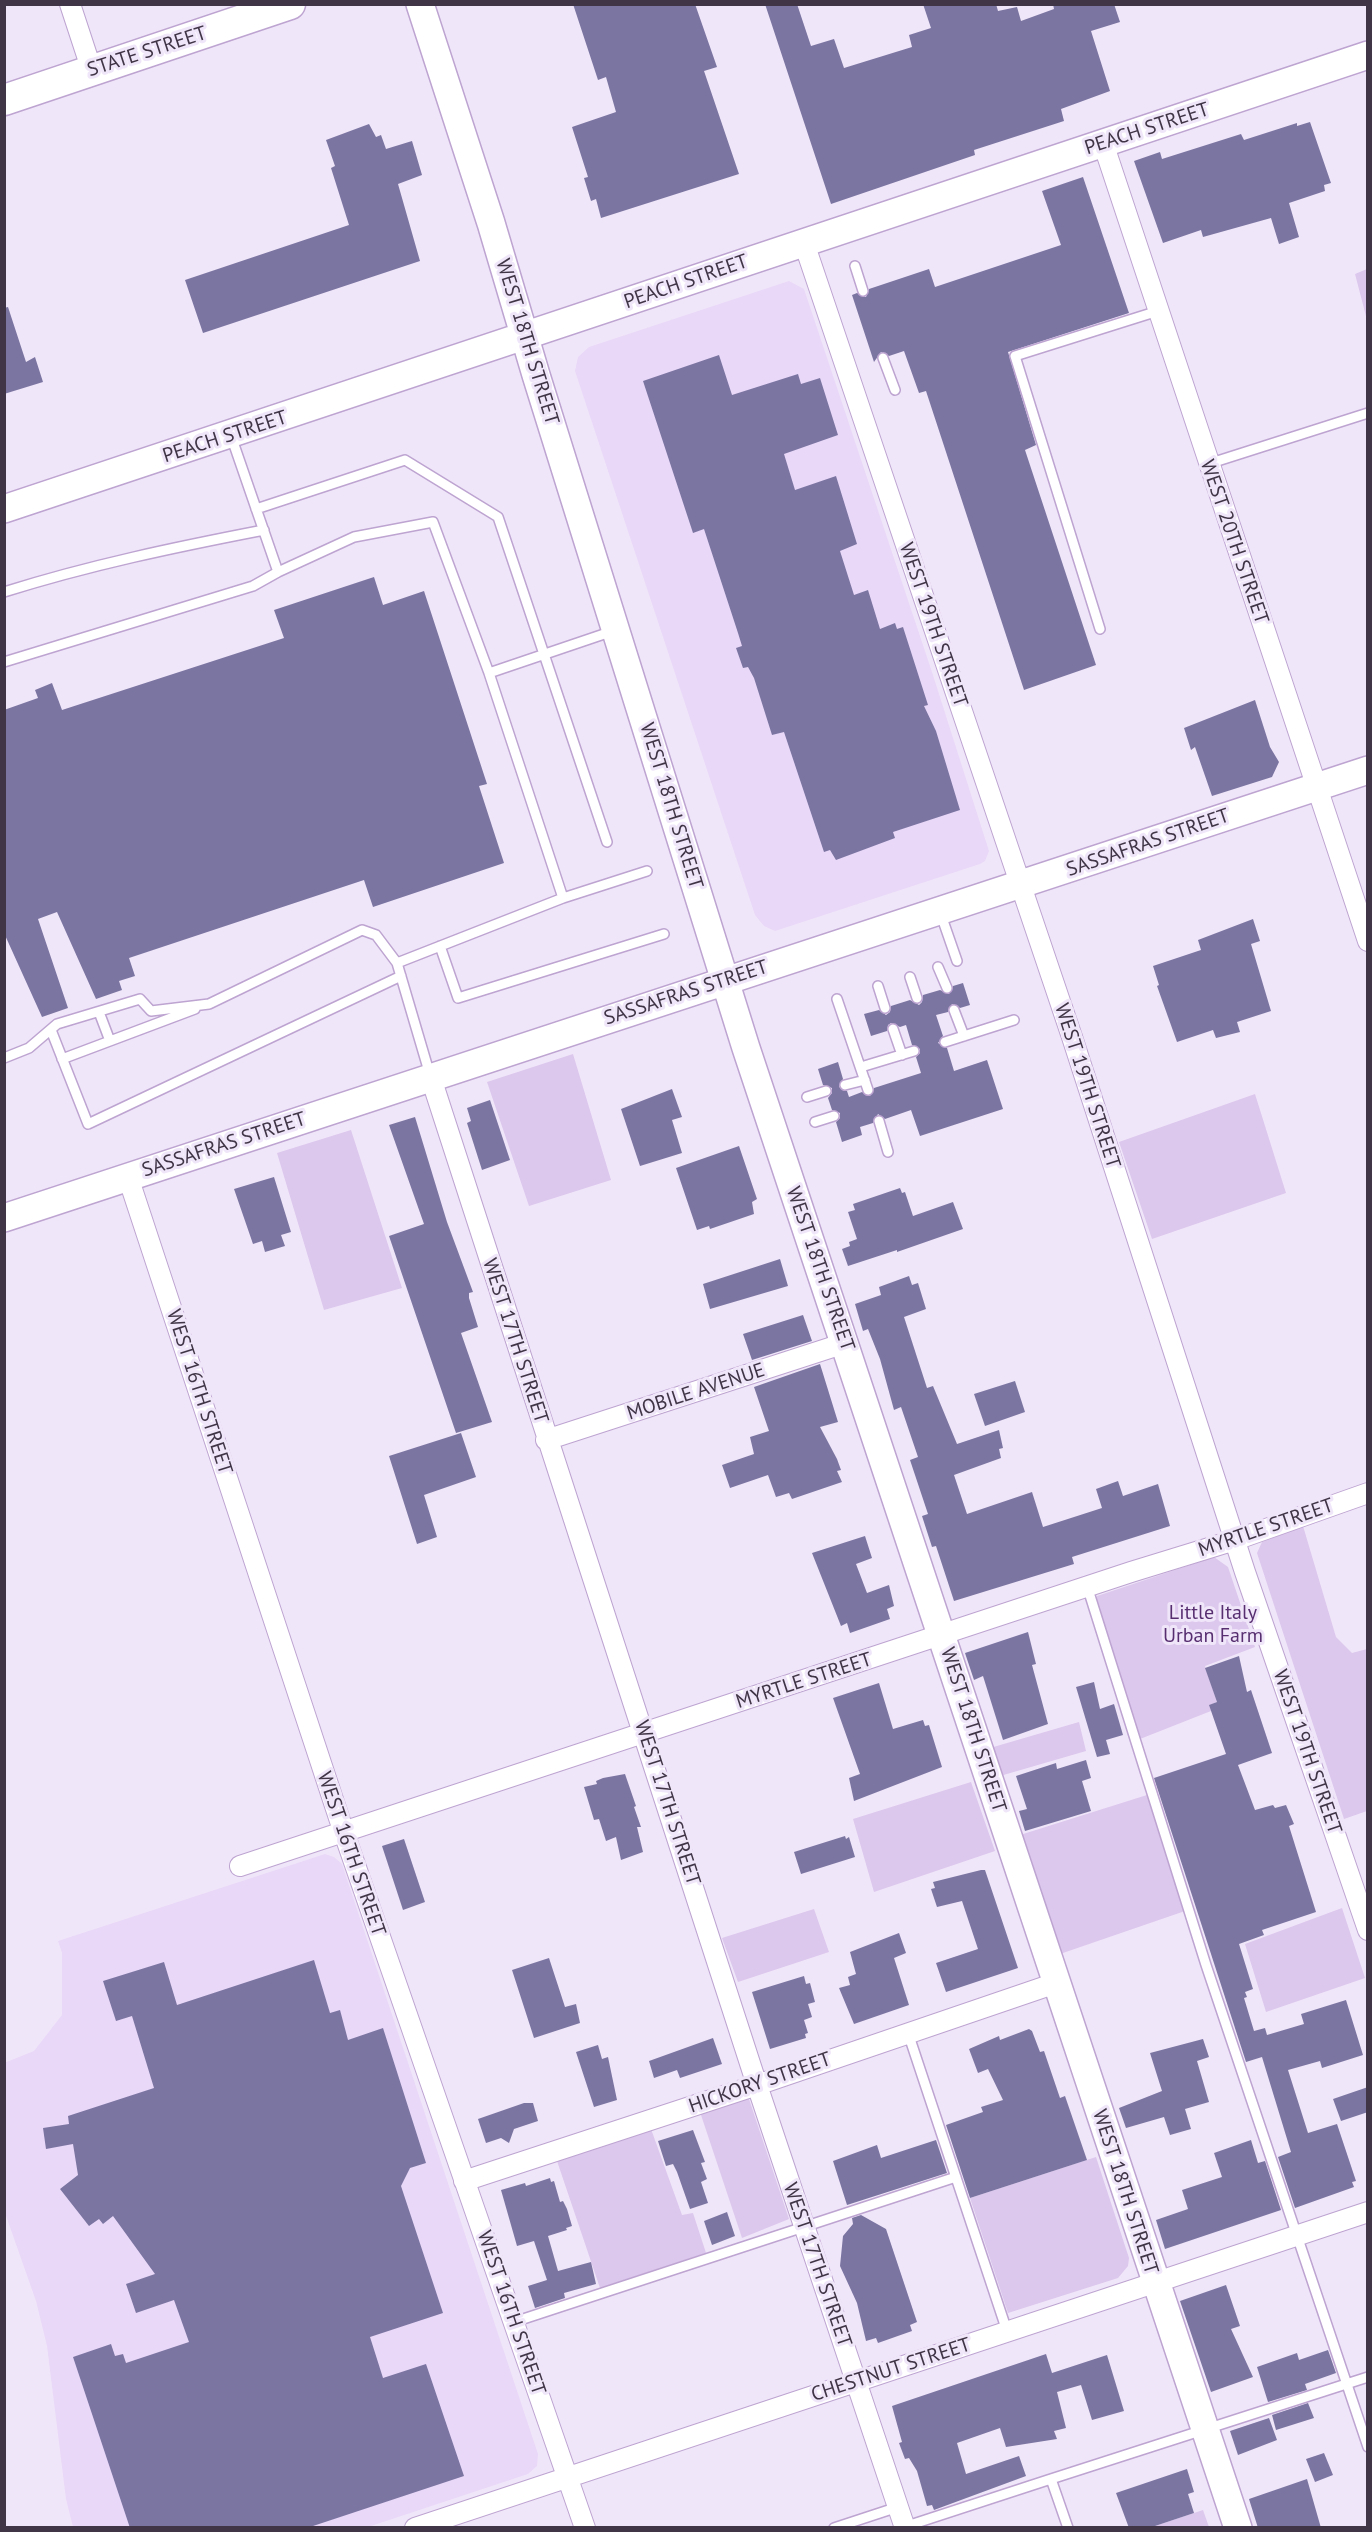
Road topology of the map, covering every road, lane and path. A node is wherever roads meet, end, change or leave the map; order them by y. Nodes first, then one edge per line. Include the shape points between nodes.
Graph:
1 (70, 4) edge
2 (290, 4) edge
3 (420, 4) edge
4 (1368, 55) edge
5 (92, 70) junction
6 (4, 100) edge
7 (1103, 143) junction
8 (804, 243) junction
9 (855, 266) dead end
10 (863, 291) dead end
11 (1158, 311) junction
12 (525, 337) junction
13 (883, 358) dead end
14 (895, 390) dead end
15 (1368, 413) edge
16 (231, 436) junction
17 (1208, 465) junction
18 (4, 509) edge
19 (256, 509) junction
20 (264, 530) junction
21 (278, 572) junction
22 (4, 592) edge
23 (1100, 629) dead end
24 (615, 631) junction
25 (546, 656) junction
26 (4, 662) edge
27 (489, 674) junction
28 (1368, 770) edge
29 (1316, 787) junction
30 (607, 842) dead end
31 (647, 871) dead end
32 (1021, 886) junction
33 (563, 898) junction
34 (940, 911) junction
35 (664, 934) dead end
36 (1368, 941) edge
37 (440, 946) junction
38 (957, 961) dead end
39 (397, 963) junction
40 (938, 967) dead end
41 (401, 976) junction
42 (910, 977) dead end
43 (725, 980) junction
44 (878, 986) dead end
45 (947, 988) dead end
46 (917, 998) dead end
47 (837, 999) dead end
48 (208, 1004) junction
49 (885, 1008) dead end
50 (954, 1010) dead end
51 (99, 1012) junction
52 (1014, 1020) dead end
53 (893, 1029) dead end
54 (51, 1030) junction
55 (964, 1036) junction
56 (110, 1041) junction
57 (945, 1042) dead end
58 (914, 1051) dead end
59 (902, 1054) junction
60 (4, 1058) edge
61 (62, 1059) junction
62 (861, 1067) junction
63 (430, 1078) junction
64 (865, 1080) junction
65 (845, 1085) dead end
66 (868, 1090) dead end
67 (826, 1091) dead end
68 (807, 1097) dead end
69 (834, 1116) dead end
70 (879, 1121) dead end
71 (815, 1122) dead end
72 (888, 1152) dead end
73 (128, 1177) junction
74 (4, 1218) edge
75 (845, 1343) junction
76 (546, 1440) junction
77 (1368, 1493) edge
78 (1235, 1540) junction
79 (1087, 1586) junction
80 (942, 1635) junction
81 (645, 1733) junction
82 (344, 1833) junction
83 (240, 1866) dead end
84 (1368, 1929) edge
85 (1056, 1983) junction
86 (908, 2033) junction
87 (757, 2085) junction
88 (956, 2177) junction
89 (464, 2181) junction
90 (1368, 2212) edge
91 (804, 2227) junction
92 (1297, 2235) junction
93 (1155, 2283) junction
94 (514, 2322) junction
95 (1007, 2331) junction
96 (1368, 2377) edge
97 (856, 2381) junction
98 (1347, 2384) junction
99 (1206, 2430) junction
100 (1368, 2447) edge
101 (568, 2477) junction
102 (1051, 2479) junction
103 (898, 2507) junction
104 (904, 2527) edge
105 (415, 2528) edge
106 (585, 2528) edge
107 (834, 2528) edge
108 (1068, 2528) edge
109 (1238, 2528) edge

1 - 5 street
2 - 5 main road, STATE STREET
3 - 12 main road, WEST 18TH STREET
4 - 7 main road, PEACH STREET
5 - 6 main road, STATE STREET
7 - 8 main road, PEACH STREET
7 - 11 street, WEST 20TH STREET
8 - 12 main road, PEACH STREET
8 - 32 street, WEST 19TH STREET
9 - 10 lane
11 - 17 street, WEST 20TH STREET
11 - 23 lane via 1015,356
12 - 16 main road, PEACH STREET
12 - 24 main road, WEST 18TH STREET
13 - 14 lane
15 - 17 lane
16 - 18 main road, PEACH STREET
16 - 19 lane
17 - 29 street, WEST 20TH STREET
19 - 20 lane
19 - 25 lane via 405,460 498,517
20 - 21 lane
20 - 22 lane via 164,549
21 - 26 lane via 253,586
21 - 27 lane via 354,537 433,522
24 - 25 lane
24 - 43 main road, WEST 18TH STREET
25 - 27 lane
25 - 30 lane
27 - 33 lane
28 - 29 main road, SASSAFRAS STREET
29 - 32 main road, SASSAFRAS STREET
29 - 36 street, WEST 20TH STREET
31 - 33 lane
32 - 34 main road, SASSAFRAS STREET
32 - 78 street, WEST 19TH STREET
33 - 37 lane
34 - 38 lane
34 - 43 main road, SASSAFRAS STREET
35 - 37 lane via 458,998
37 - 39 lane
39 - 41 lane
39 - 48 lane via 376,935 362,930
40 - 45 lane
41 - 61 lane via 88,1124
41 - 63 lane
42 - 46 lane
43 - 63 main road, SASSAFRAS STREET
43 - 75 main road, WEST 18TH STREET
44 - 49 lane
47 - 62 lane
48 - 51 lane via 151,1011 140,999
48 - 56 lane
50 - 55 lane
51 - 54 lane via 57,1024
51 - 56 lane
52 - 55 lane
53 - 59 lane
54 - 60 lane via 29,1048
54 - 61 lane
55 - 57 lane
56 - 61 lane
58 - 59 lane
59 - 62 lane
62 - 64 lane
63 - 73 main road, SASSAFRAS STREET
63 - 76 street, WEST 17TH STREET
64 - 65 lane
64 - 66 lane
67 - 68 lane
69 - 71 lane
70 - 72 lane
73 - 74 main road, SASSAFRAS STREET
73 - 82 street, WEST 16TH STREET
75 - 76 street, MOBILE AVENUE
75 - 80 main road, WEST 18TH STREET
76 - 81 street, WEST 17TH STREET
77 - 78 street, MYRTLE STREET
78 - 79 street, MYRTLE STREET
78 - 84 street, WEST 19TH STREET
79 - 80 street, MYRTLE STREET
79 - 92 lane via 1206,1965
80 - 81 street, MYRTLE STREET
80 - 85 main road, WEST 18TH STREET
81 - 82 street, MYRTLE STREET
81 - 87 street, WEST 17TH STREET
82 - 83 street, MYRTLE STREET
82 - 89 street, WEST 16TH STREET
85 - 86 street, HICKORY STREET
85 - 93 main road, WEST 18TH STREET
86 - 87 street, HICKORY STREET
86 - 88 lane
87 - 89 street, HICKORY STREET
87 - 91 street, WEST 17TH STREET
88 - 91 lane
88 - 95 lane
89 - 94 street, WEST 16TH STREET
90 - 92 street, CHESTNUT STREET
91 - 94 lane
91 - 97 street, WEST 17TH STREET
92 - 93 street, CHESTNUT STREET
92 - 98 lane
93 - 95 street, CHESTNUT STREET
93 - 99 main road, WEST 18TH STREET
94 - 101 street, WEST 16TH STREET
95 - 97 street, CHESTNUT STREET
96 - 98 lane
97 - 101 street, CHESTNUT STREET
97 - 103 street, WEST 17TH STREET
98 - 99 lane
98 - 100 lane
99 - 102 lane
99 - 109 main road, WEST 18TH STREET
101 - 105 street, CHESTNUT STREET
101 - 106 street, WEST 16TH STREET
102 - 104 lane
102 - 108 lane
103 - 104 street, WEST 17TH STREET
103 - 107 lane

